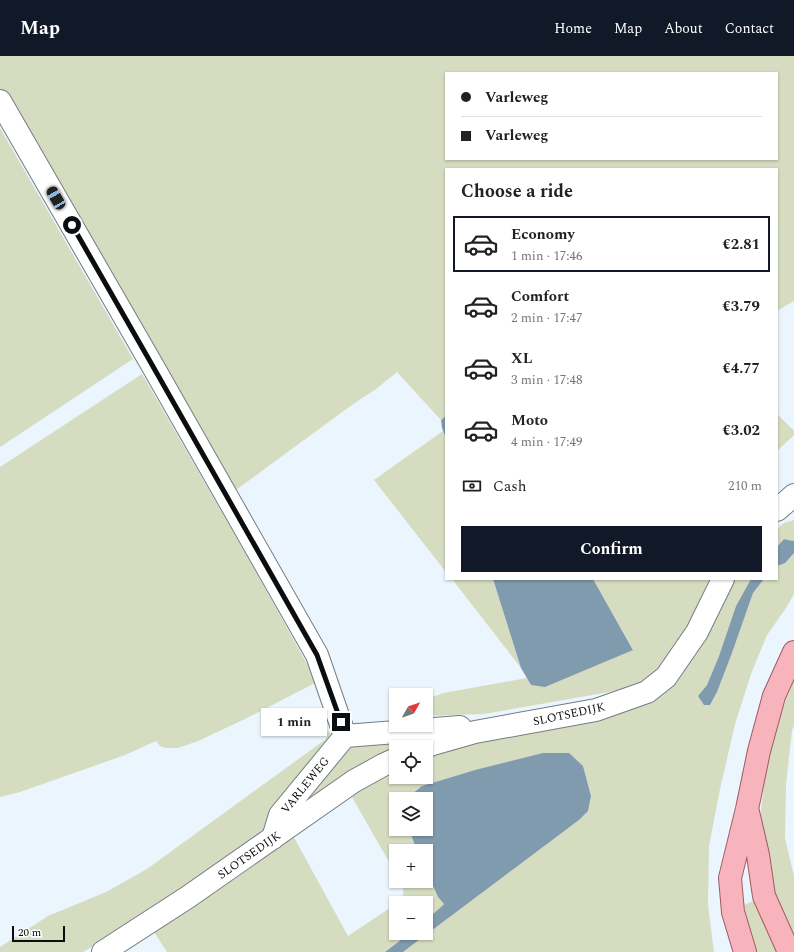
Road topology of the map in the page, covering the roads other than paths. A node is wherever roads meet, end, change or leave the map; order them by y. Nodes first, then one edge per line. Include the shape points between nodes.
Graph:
1 (0, 101) edge
2 (723, 580) edge
3 (794, 652) edge
4 (475, 732) junction
5 (345, 736) junction
6 (433, 744) edge
7 (389, 762) edge
8 (747, 809) junction
9 (273, 838) junction
10 (102, 952) edge
11 (745, 952) edge
12 (789, 952) edge

1 - 5 street via 317,655
2 - 4 street, SLOTSEDIJK via 697,632 666,677 647,692 596,710
3 - 8 main road via 774,696
4 - 5 street via 459,726
4 - 6 street, SLOTSEDIJK
5 - 9 street, VARLEWEG via 280,815
7 - 9 street, SLOTSEDIJK via 354,781
8 - 11 main road via 730,878 733,912
8 - 12 main road via 764,896
9 - 10 street, SLOTSEDIJK via 188,898

